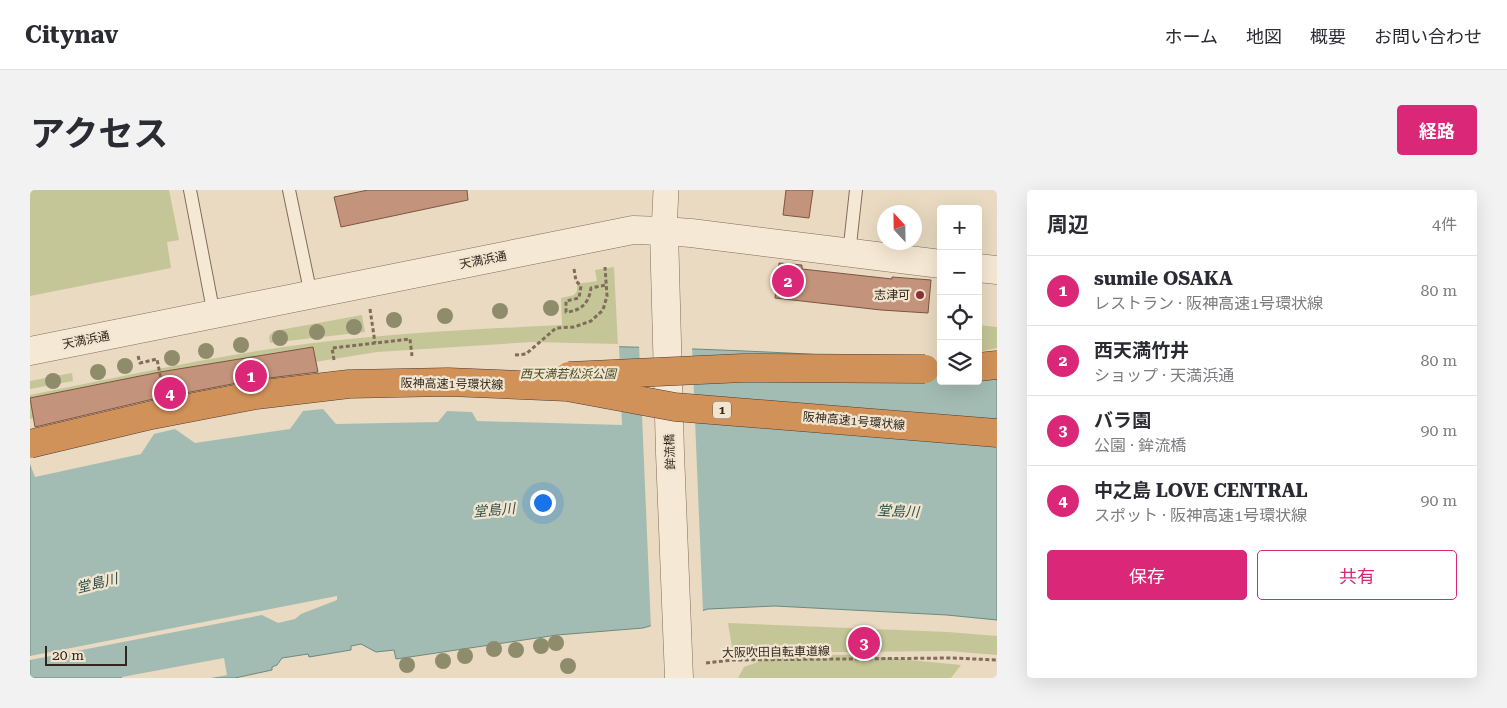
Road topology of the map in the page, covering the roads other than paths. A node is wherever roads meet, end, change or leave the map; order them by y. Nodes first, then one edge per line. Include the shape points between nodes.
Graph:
1 (190, 190) edge
2 (289, 190) edge
3 (666, 190) edge
4 (856, 190) edge
5 (664, 231) junction
6 (849, 254) junction
7 (937, 264) edge
8 (982, 268) edge
9 (997, 270) edge
10 (311, 295) junction
11 (214, 315) junction
12 (30, 351) edge
13 (997, 365) edge
14 (982, 366) edge
15 (937, 368) edge
16 (448, 382) junction
17 (997, 433) edge
18 (30, 444) edge
19 (679, 678) edge

1 - 11 lane
2 - 10 lane
3 - 5 street
4 - 6 lane
5 - 6 street, 天満浜通
5 - 10 street, 天満浜通 via 632,230
5 - 19 street, 鉾流橋, bridge
6 - 7 street, 天満浜通
8 - 9 street
10 - 11 street, 天満浜通
11 - 12 street, 天満浜通
13 - 14 highway
15 - 16 highway, 1, bridge via 743,368
16 - 17 highway, 阪神高速1号環状線 / 1, bridge via 567,387 675,406
16 - 18 highway, 阪神高速1号環状線 / 1, bridge via 349,384 256,395

